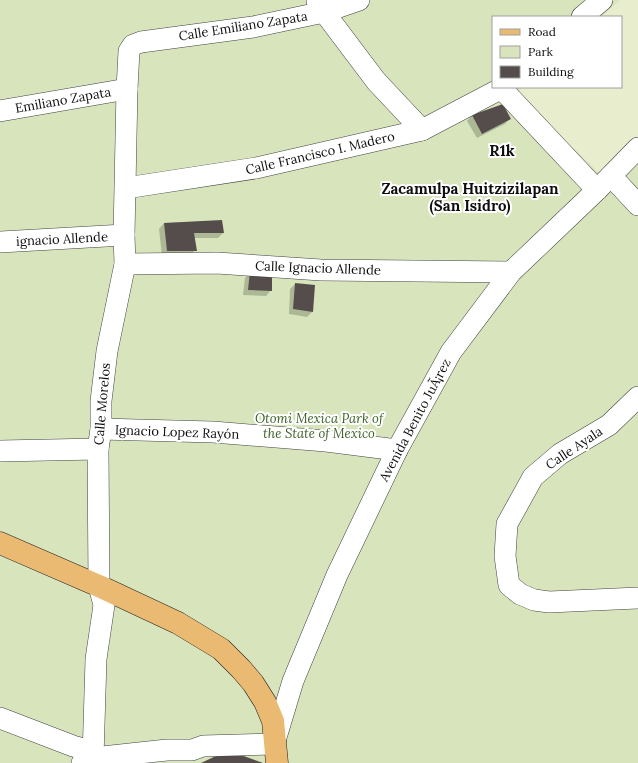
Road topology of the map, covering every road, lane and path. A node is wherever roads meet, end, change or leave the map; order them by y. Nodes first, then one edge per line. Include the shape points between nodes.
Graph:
1 (358, 0) edge
2 (320, 6) edge
3 (129, 51) joint
4 (503, 88) edge
5 (127, 90) junction
6 (0, 111) edge
7 (422, 130) junction
8 (638, 148) edge
9 (604, 183) junction
10 (126, 188) junction
11 (638, 205) edge
12 (124, 235) junction
13 (0, 242) edge
14 (125, 264) junction
15 (511, 272) junction
16 (638, 397) edge
17 (101, 429) junction
18 (98, 449) junction
19 (397, 450) junction
20 (0, 451) edge
21 (0, 543) edge
22 (99, 586) junction
23 (638, 598) edge
24 (0, 718) edge
25 (276, 754) edge
26 (198, 757) edge
27 (90, 758) edge

1 - 2 street, Calle Emiliano Zapata
2 - 3 street, Calle Emiliano Zapata via 253,27 140,42 133,45
2 - 7 street via 376,81
3 - 5 street, Calle Morelos
4 - 7 street, Calle Francisco I. Madero
4 - 9 street
5 - 6 street, Emiliano Zapata
5 - 10 street, Calle Morelos
7 - 10 street, Calle Francisco I. Madero via 256,168
8 - 9 street, Avenida Benito JuÃ¡rez
9 - 11 street
9 - 15 street, Avenida Benito JuÃ¡rez
10 - 12 street, Calle Morelos
12 - 13 street, ignacio Allende
12 - 14 street, Calle Morelos
14 - 15 street, Calle Ignacio Allende via 217,263 321,270
14 - 17 street, Calle Morelos via 107,351 101,401
15 - 19 street, Avenida Benito JuÃ¡rez via 451,352
16 - 23 street, Calle Ayala via 609,425 560,454 533,477 507,524 505,556 509,585 520,594 534,600 549,602
17 - 18 street, Calle Morelos
17 - 19 street, Ignacio Lopez Rayón via 212,432 326,441
18 - 20 street
18 - 22 street, Calle Morelos
19 - 25 street, Avenida Benito JuÃ¡rez via 337,575 293,681
21 - 22 main road
22 - 25 main road via 178,623 221,649 242,669 265,702 272,720
22 - 27 street, Calle Morelos via 104,605 96,659
24 - 27 street via 73,746
25 - 26 street via 204,746
26 - 27 street via 167,750

